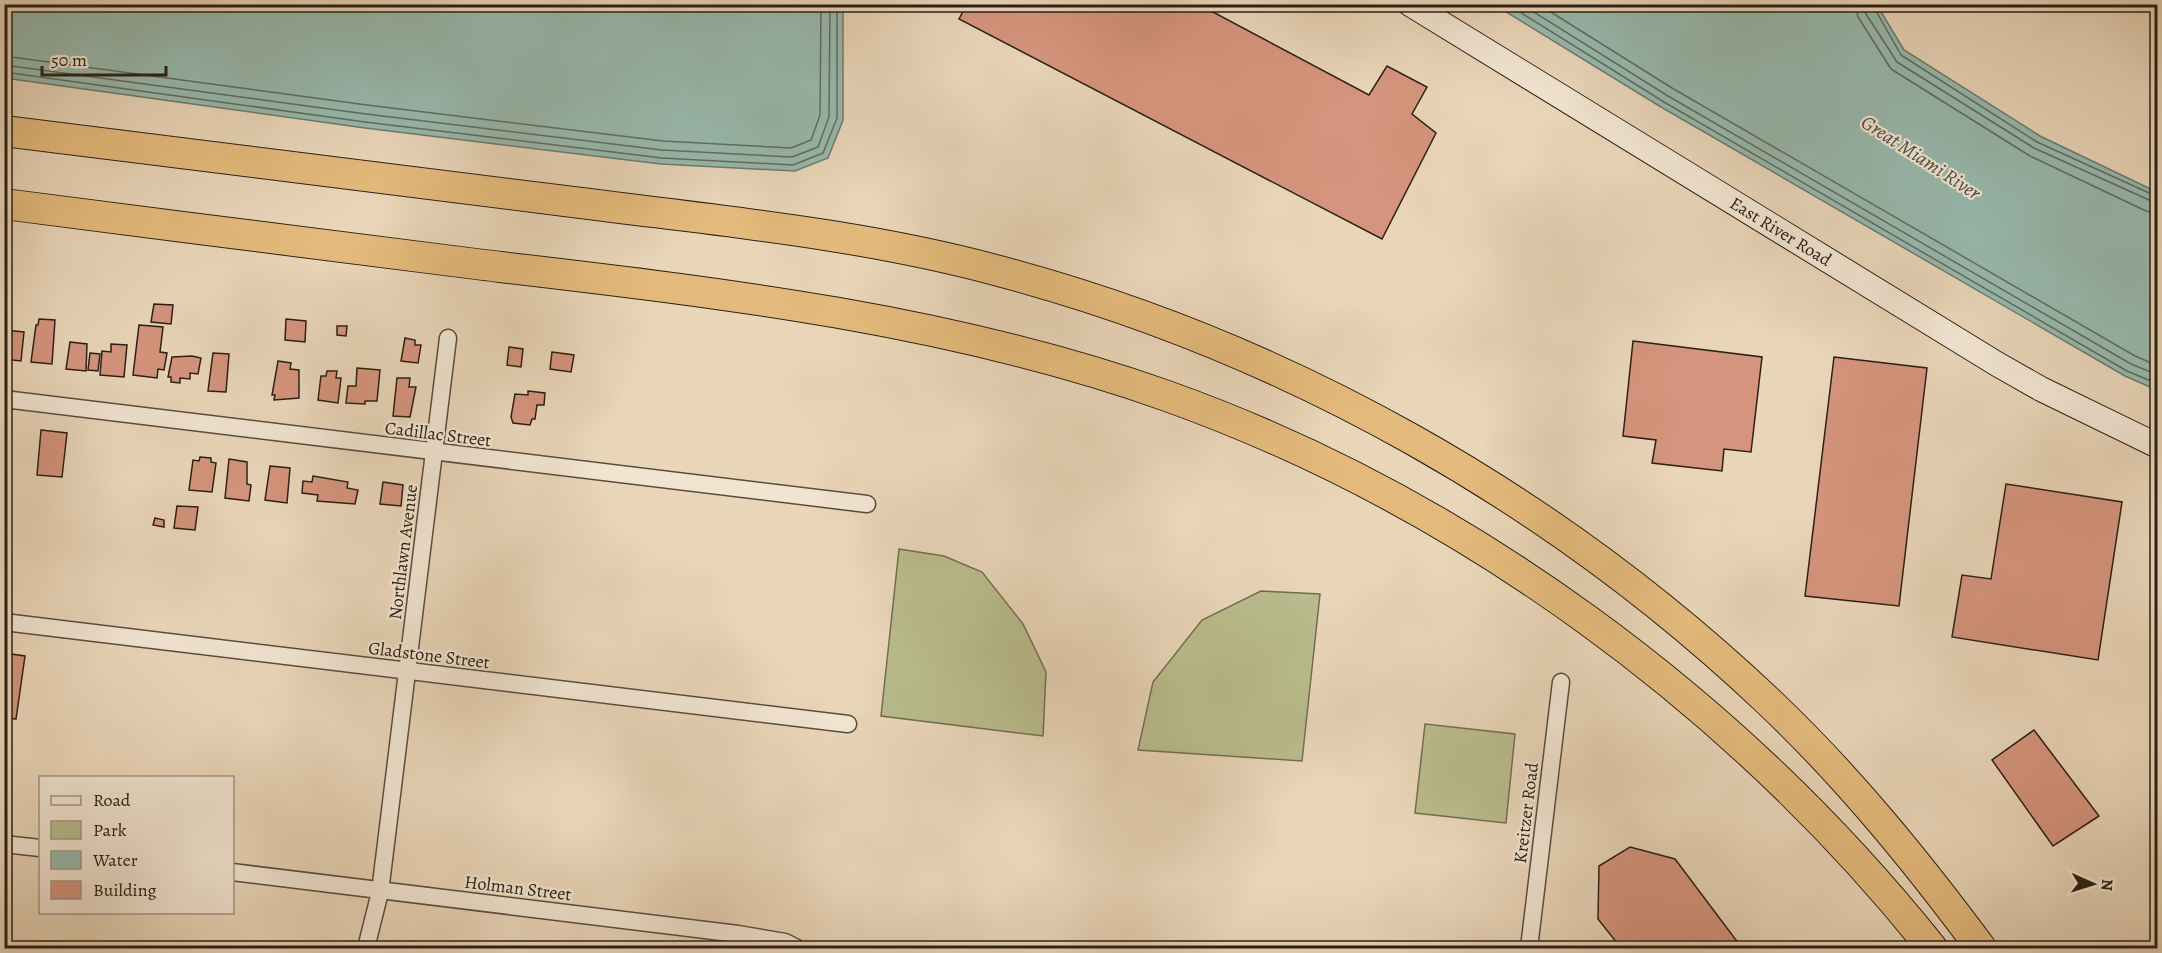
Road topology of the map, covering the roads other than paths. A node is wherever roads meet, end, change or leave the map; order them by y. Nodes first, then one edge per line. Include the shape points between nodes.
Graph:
1 (1410, 4) edge
2 (4, 131) edge
3 (4, 204) edge
4 (448, 338) dead end
5 (4, 399) edge
6 (2157, 446) edge
7 (435, 453) junction
8 (867, 504) dead end
9 (4, 622) edge
10 (408, 672) junction
11 (1561, 682) dead end
12 (848, 724) dead end
13 (4, 844) edge
14 (39, 848) edge
15 (234, 872) edge
16 (380, 892) junction
17 (366, 948) edge
18 (797, 948) edge
19 (1529, 948) edge
20 (1932, 948) edge
21 (1981, 948) edge

1 - 6 street, East River Road via 1997,364
2 - 21 highway via 701,218 868,243 1000,271 1196,335 1338,399 1444,459 1568,539 1661,607 1772,704 1812,746 1925,872
3 - 20 highway via 682,288 847,314 984,342 1166,396 1347,474 1473,545 1582,615 1711,716 1773,774 1891,897
4 - 7 street, Northlawn Avenue
5 - 7 street, Cadillac Street
7 - 8 street, Cadillac Street
7 - 10 street, Northlawn Avenue
9 - 10 street, Gladstone Street
10 - 12 street, Gladstone Street
10 - 16 street, Northlawn Avenue
11 - 19 street, Kreitzer Road
13 - 14 street
15 - 16 street, Holman Street
16 - 17 street, Northlawn Avenue
16 - 18 street, Holman Street via 738,934 785,942

